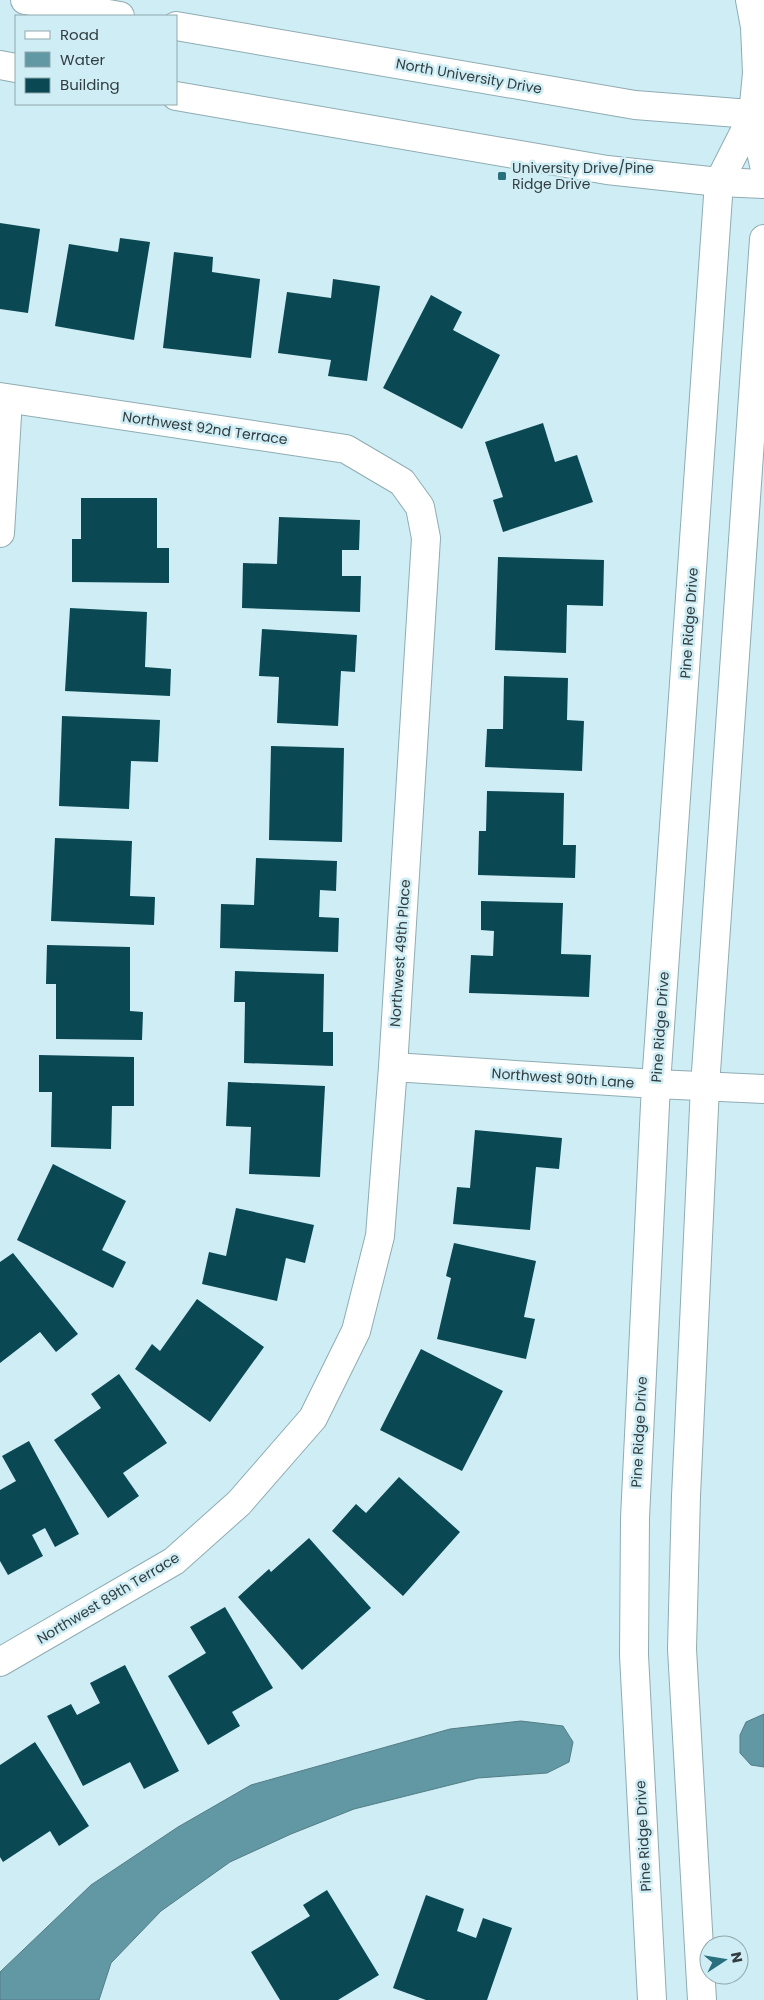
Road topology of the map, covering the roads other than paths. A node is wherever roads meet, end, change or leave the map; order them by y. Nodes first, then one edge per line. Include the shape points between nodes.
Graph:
1 (25, 0) edge
2 (750, 0) edge
3 (114, 15) edge
4 (178, 26) edge
5 (0, 65) edge
6 (15, 68) edge
7 (178, 96) edge
8 (758, 115) edge
9 (764, 165) edge
10 (719, 182) junction
11 (764, 184) edge
12 (764, 240) edge
13 (4, 398) edge
14 (402, 482) joint
15 (0, 533) edge
16 (393, 1067) junction
17 (656, 1084) junction
18 (705, 1086) junction
19 (764, 1089) edge
20 (313, 1418) joint
21 (0, 1662) edge
22 (652, 2000) edge
23 (702, 2000) edge

1 - 3 street
2 - 8 street via 755,27
4 - 8 street, North University Drive via 635,105
5 - 6 street
7 - 10 street via 607,170
8 - 9 street
8 - 10 street, Pine Ridge Drive
10 - 11 street
10 - 17 street, Pine Ridge Drive
12 - 18 street
13 - 14 street, Northwest 92nd Terrace via 346,449
13 - 15 street
14 - 16 street, Northwest 49th Place via 420,507 426,538
16 - 17 street, Northwest 90th Lane
16 - 20 street, Northwest 49th Place via 380,1236 356,1331
17 - 18 street, Northwest 90th Lane
17 - 22 street, Pine Ridge Drive via 634,1518 634,1646
18 - 19 street, Northwest 90th Lane
18 - 23 street via 686,1486 682,1649
20 - 21 street, Northwest 89th Terrace via 238,1503 174,1561

